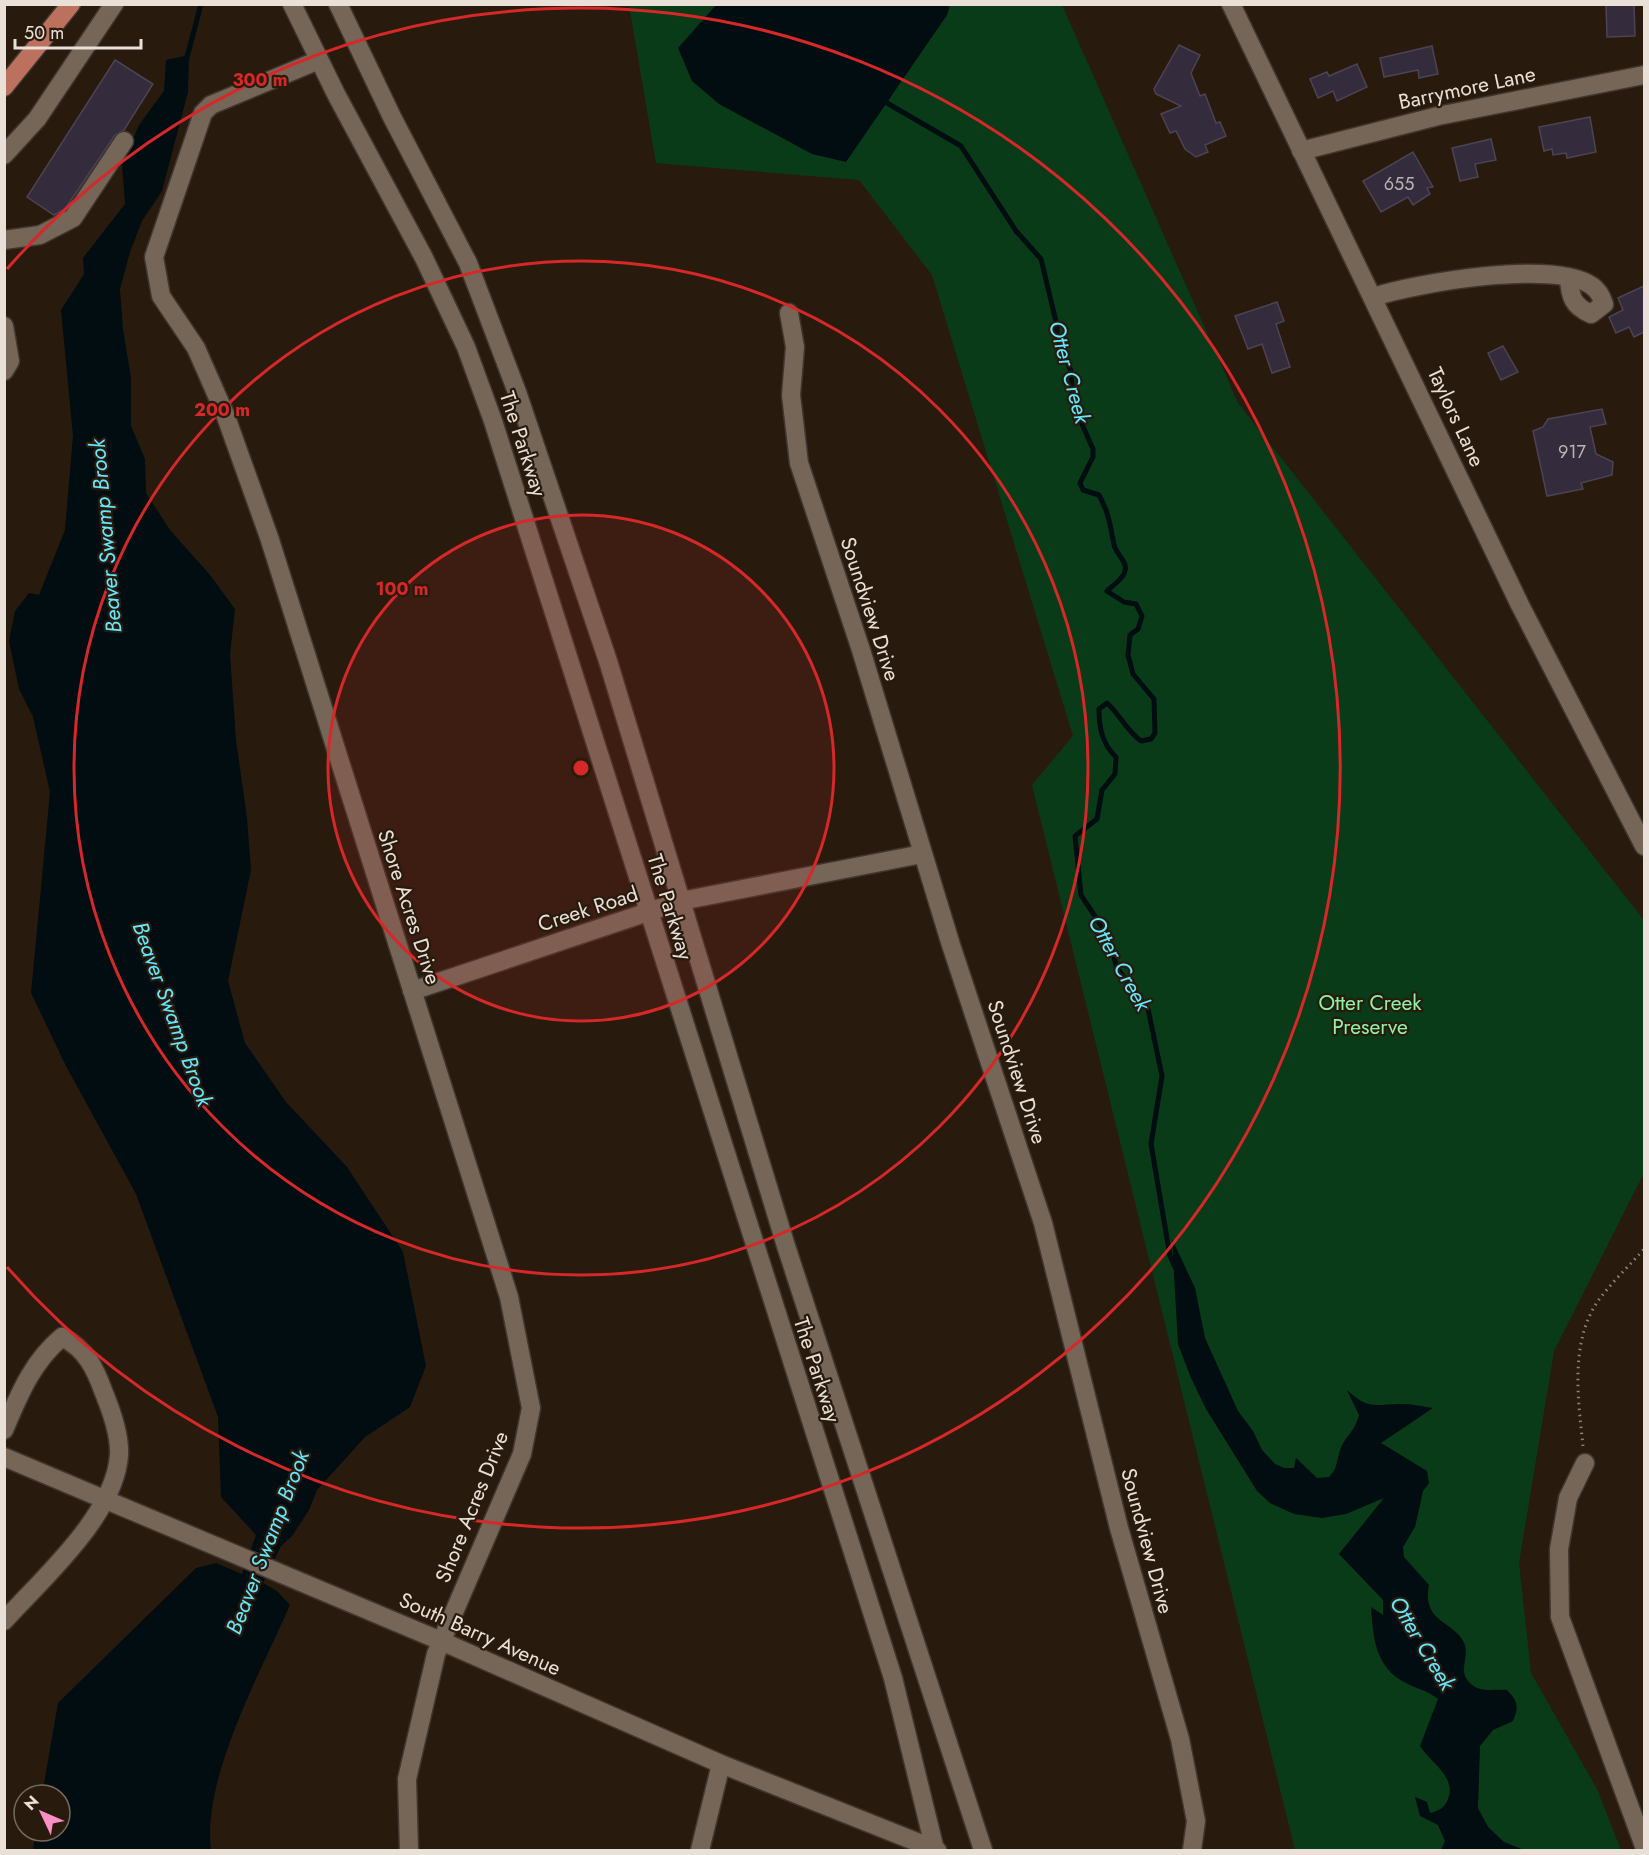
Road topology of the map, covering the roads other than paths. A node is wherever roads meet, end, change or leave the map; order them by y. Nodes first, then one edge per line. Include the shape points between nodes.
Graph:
1 (71, 4) edge
2 (114, 4) edge
3 (292, 4) edge
4 (338, 4) edge
5 (1231, 4) edge
6 (319, 60) junction
7 (1644, 75) edge
8 (4, 87) edge
9 (124, 141) dead end
10 (1301, 151) junction
11 (4, 155) edge
12 (4, 240) edge
13 (1569, 278) dead end
14 (1373, 297) junction
15 (789, 313) dead end
16 (4, 326) edge
17 (4, 371) edge
18 (1644, 846) edge
19 (922, 854) junction
20 (681, 901) junction
21 (648, 913) junction
22 (412, 991) junction
23 (790, 1259) junction
24 (760, 1266) junction
25 (804, 1299) junction
26 (773, 1307) junction
27 (4, 1430) edge
28 (4, 1457) edge
29 (1585, 1463) road end
30 (105, 1499) junction
31 (4, 1621) edge
32 (441, 1641) junction
33 (721, 1764) junction
34 (1644, 1846) edge
35 (936, 1850) edge
36 (409, 1851) edge
37 (700, 1851) edge
38 (983, 1851) edge
39 (1192, 1851) edge

1 - 8 main road
2 - 11 street via 37,119
3 - 6 street, The Parkway
4 - 20 street, The Parkway via 468,263 517,392 608,661
5 - 10 street, Taylors Lane
6 - 21 street, The Parkway via 424,258 466,347 493,421
6 - 22 street, Shore Acres Drive via 211,105 203,114 154,257 161,296 196,348 225,414 261,515
7 - 10 street, Barrymore Lane via 1438,116
9 - 12 street via 73,218 40,235
10 - 14 street, Taylors Lane
13 - 14 street via 1546,273 1516,274
14 - 18 street, Taylors Lane via 1520,604
15 - 19 street, Soundview Drive via 795,347 791,395 799,463 861,650
16 - 17 street via 10,361
19 - 20 street, Creek Road
19 - 39 street, Soundview Drive via 1043,1223 1119,1528 1180,1739 1196,1821
20 - 21 street, Creek Road
20 - 23 street, The Parkway
21 - 22 street, Creek Road
21 - 24 street, The Parkway
22 - 32 street, Shore Acres Drive via 509,1297 531,1408 522,1454
23 - 24 street
23 - 25 street, The Parkway
24 - 26 street, The Parkway
25 - 26 street
25 - 38 street, The Parkway
26 - 35 street, The Parkway via 893,1678
27 - 30 street via 27,1378 48,1349 62,1337 77,1344 93,1365 110,1408 119,1454
28 - 30 street, South Barry Avenue
29 - 34 street via 1568,1498 1559,1549 1560,1617
30 - 31 street via 97,1518
30 - 32 street, South Barry Avenue
32 - 33 street, South Barry Avenue
32 - 36 street, Shore Acres Drive via 407,1779
33 - 35 street, South Barry Avenue
33 - 37 street

